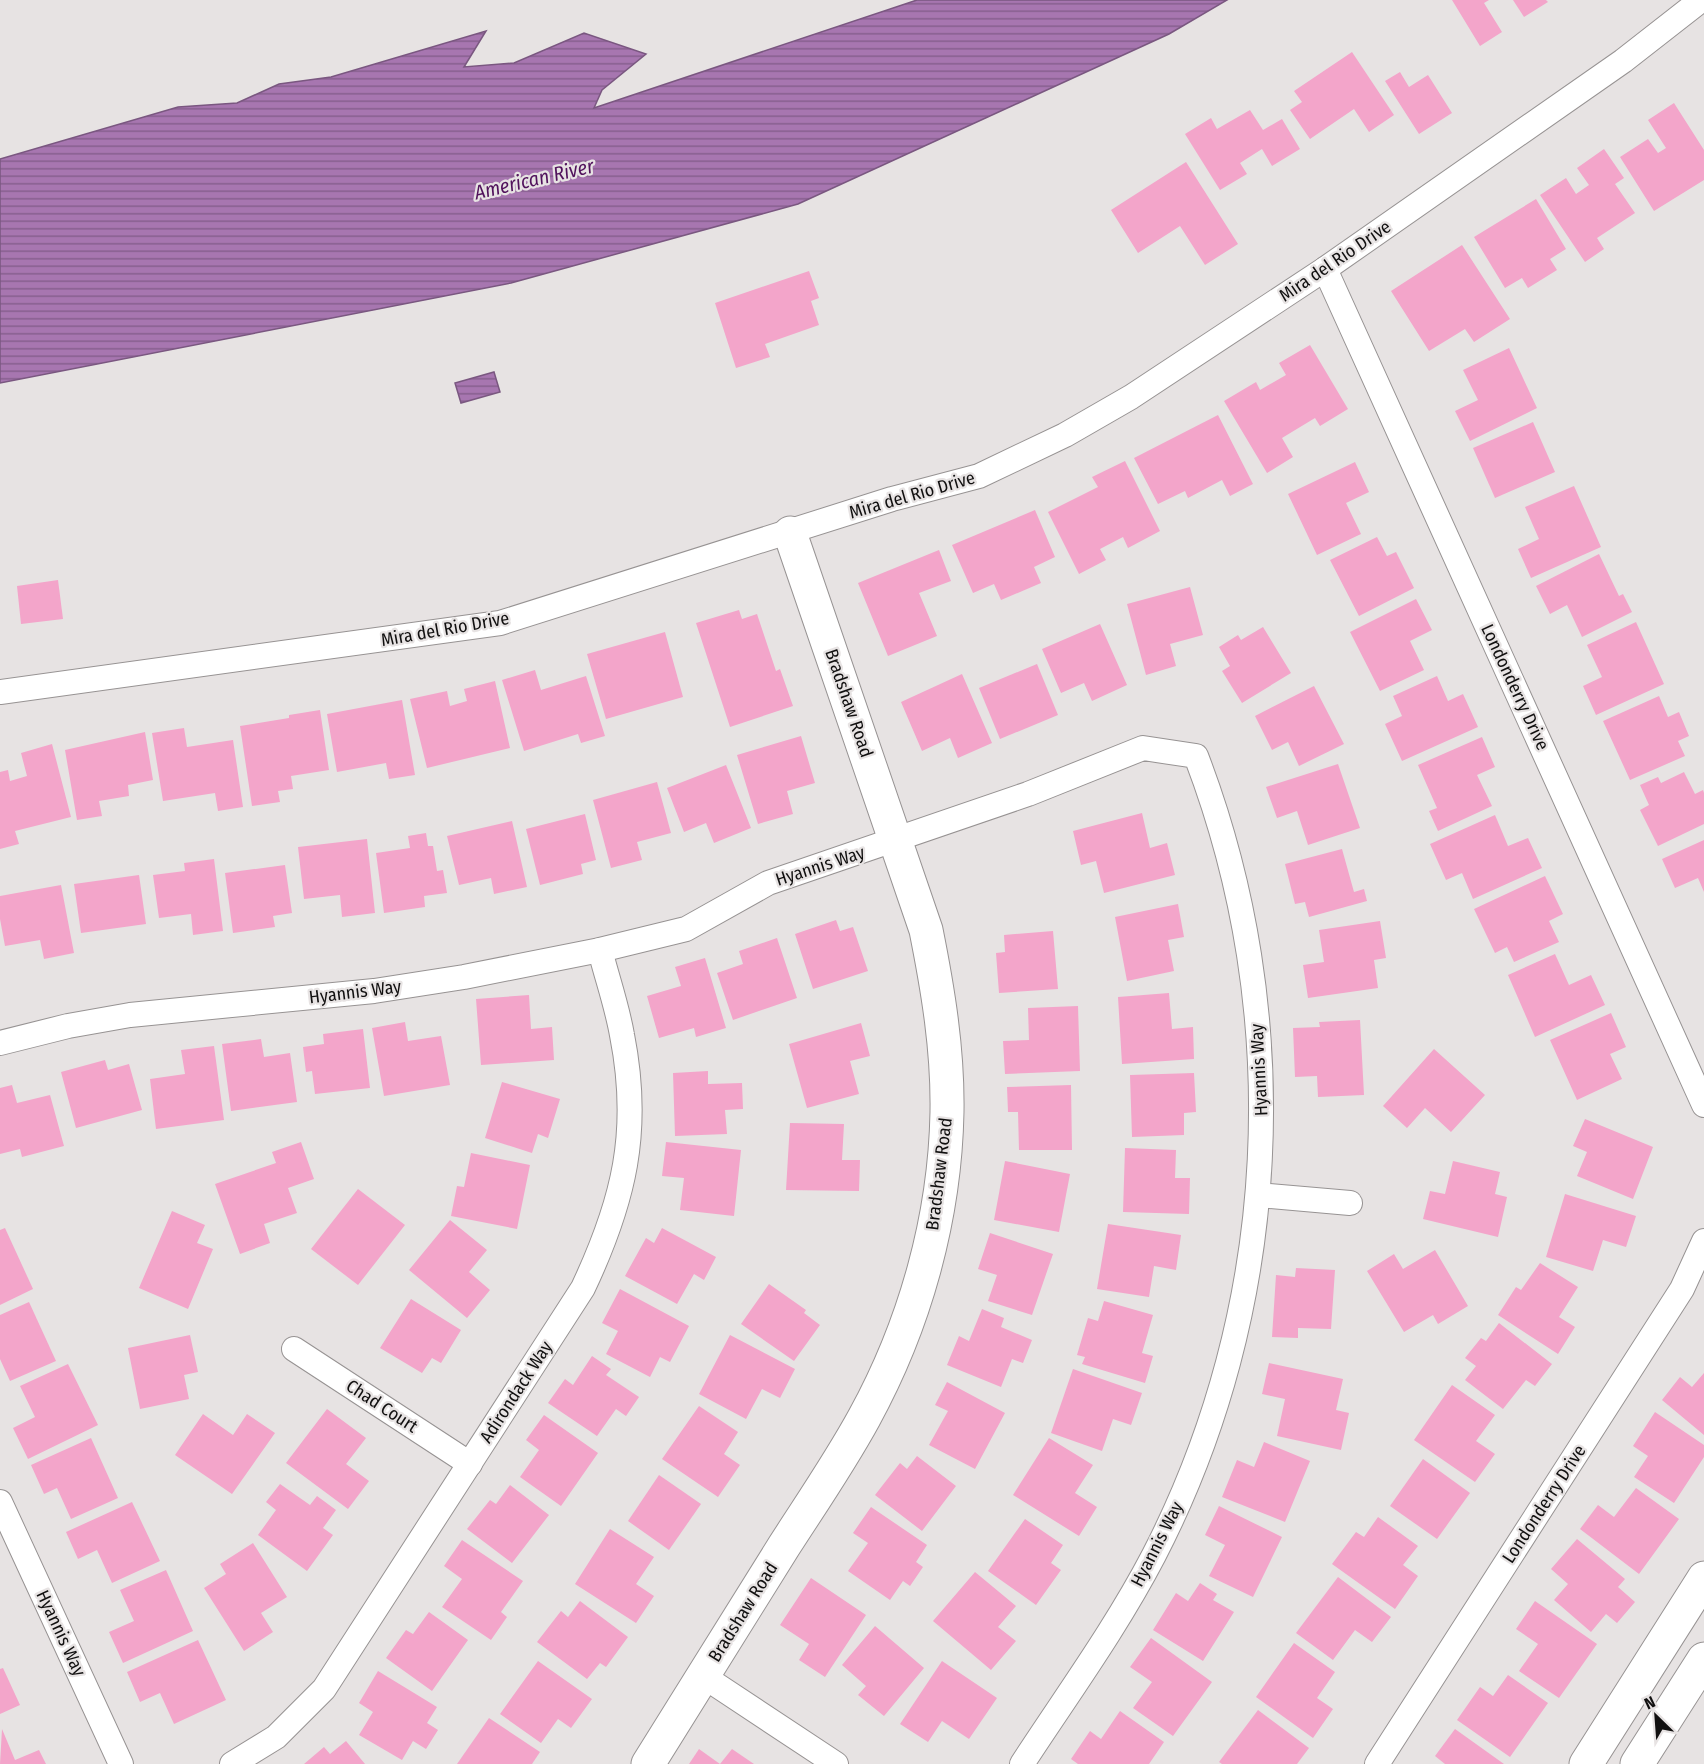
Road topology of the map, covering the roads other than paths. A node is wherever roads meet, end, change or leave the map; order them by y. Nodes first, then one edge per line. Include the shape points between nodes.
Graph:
1 (1701, 0) edge
2 (1325, 269) junction
3 (790, 533) junction
4 (0, 692) edge
5 (897, 840) junction
6 (600, 950) junction
7 (0, 1043) edge
8 (1704, 1105) edge
9 (1258, 1195) junction
10 (1350, 1203) dead end
11 (1704, 1241) edge
12 (294, 1349) dead end
13 (470, 1464) junction
14 (0, 1502) edge
15 (1704, 1578) edge
16 (1704, 1659) edge
17 (703, 1676) junction
18 (121, 1764) edge
19 (232, 1764) edge
20 (648, 1764) edge
21 (837, 1764) edge
22 (1022, 1764) edge
23 (1377, 1764) edge
24 (1586, 1764) edge
25 (1637, 1764) edge

1 - 2 street, Mira del Rio Drive via 1623,61
2 - 3 street, Mira del Rio Drive via 1131,397 1065,435 979,476 892,499
2 - 8 street, Londonderry Drive
3 - 4 street, Mira del Rio Drive via 500,623
3 - 5 street, Bradshaw Road
5 - 6 street, Hyannis Way via 768,883 686,929
5 - 9 street, Hyannis Way via 1143,748 1196,756 1227,850 1254,982 1262,1073
5 - 17 street, Bradshaw Road via 926,930 947,1067 942,1180 930,1248 911,1314 864,1419
6 - 7 street, Hyannis Way via 374,991 130,1015
6 - 13 street, Adirondack Way via 628,1070 627,1152 619,1201 583,1288
9 - 10 street
9 - 22 street, Hyannis Way via 1245,1292 1228,1366 1183,1493 1121,1613
11 - 23 street, Londonderry Drive via 1682,1289
12 - 13 street, Chad Court
13 - 19 street, Adirondack Way via 324,1689 276,1737
14 - 18 street, Hyannis Way
15 - 24 street
16 - 25 street
17 - 20 street, Bradshaw Road
17 - 21 street

